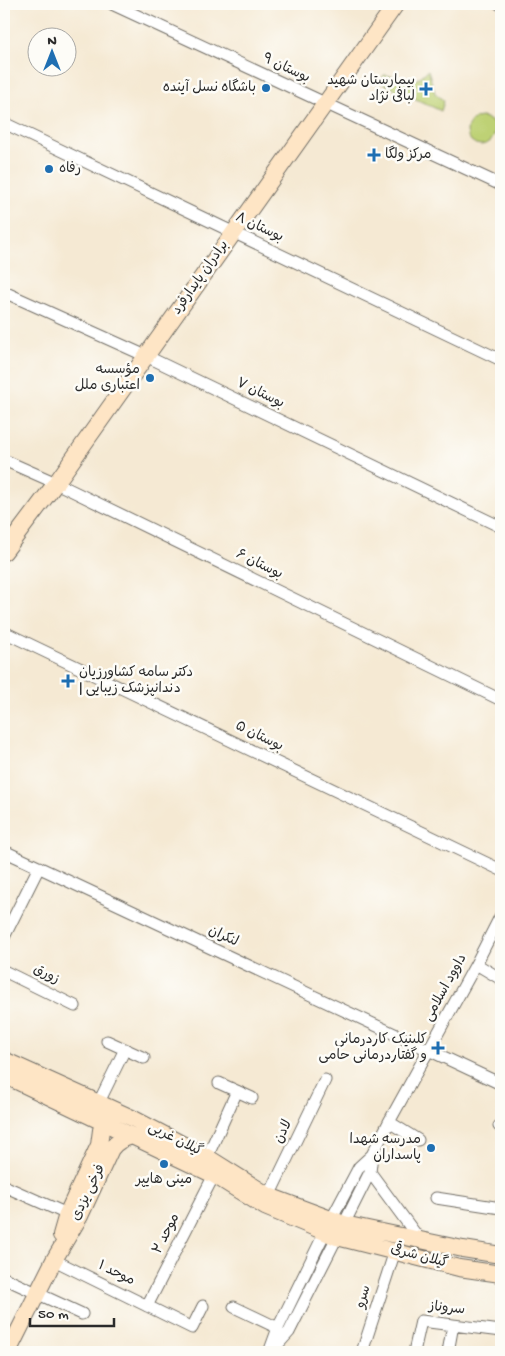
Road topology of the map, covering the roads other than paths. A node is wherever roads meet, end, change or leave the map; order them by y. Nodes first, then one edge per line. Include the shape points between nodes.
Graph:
1 (112, 4) edge
2 (396, 4) edge
3 (325, 104) junction
4 (4, 123) edge
5 (501, 185) edge
6 (233, 233) junction
7 (4, 292) edge
8 (146, 356) junction
9 (501, 360) edge
10 (4, 460) edge
11 (56, 483) junction
12 (501, 527) edge
13 (4, 552) edge
14 (4, 632) edge
15 (501, 700) edge
16 (4, 851) edge
17 (38, 868) junction
18 (501, 870) edge
19 (501, 914) edge
20 (4, 937) edge
21 (476, 964) junction
22 (4, 970) edge
23 (501, 978) edge
24 (75, 1006) dead end
25 (107, 1040) dead end
26 (125, 1049) junction
27 (429, 1050) junction
28 (144, 1058) dead end
29 (4, 1060) edge
30 (4, 1074) edge
31 (325, 1080) dead end
32 (219, 1083) dead end
33 (501, 1084) edge
34 (238, 1091) junction
35 (252, 1098) dead end
36 (104, 1111) junction
37 (389, 1122) junction
38 (130, 1129) junction
39 (418, 1140) dead end
40 (372, 1154) junction
41 (207, 1156) junction
42 (370, 1172) junction
43 (214, 1175) junction
44 (4, 1186) edge
45 (269, 1196) junction
46 (436, 1198) dead end
47 (501, 1208) edge
48 (67, 1214) junction
49 (334, 1228) junction
50 (420, 1240) junction
51 (395, 1251) junction
52 (501, 1255) edge
53 (54, 1260) junction
54 (501, 1274) edge
55 (4, 1278) edge
56 (36, 1293) junction
57 (147, 1306) junction
58 (202, 1306) dead end
59 (234, 1306) dead end
60 (82, 1314) dead end
61 (453, 1325) junction
62 (278, 1328) junction
63 (501, 1330) edge
64 (8, 1352) edge
65 (270, 1352) edge
66 (362, 1352) edge
67 (414, 1352) edge
68 (448, 1352) edge

1 - 3 street, بوستان ۹
2 - 3 main road, برادران پایدارفرد
3 - 5 street, بوستان ۹
3 - 6 main road, برادران پایدارفرد
4 - 6 street, بوستان ۸
6 - 8 main road, برادران پایدارفرد
6 - 9 street, بوستان ۸
7 - 8 street, بوستان ۷
8 - 11 main road, برادران پایدارفرد
8 - 12 street, بوستان ۷
10 - 11 street, بوستان ۶
11 - 13 main road, برادران پایدارفرد
11 - 15 street, بوستان ۶
14 - 18 street, بوستان ۵
16 - 17 street, لنکران
17 - 20 street
17 - 27 street, لنکران
19 - 21 street, داوود اسلامی
21 - 23 street
21 - 27 street, داوود اسلامی
22 - 24 street, زورق
25 - 26 street
26 - 28 street
26 - 36 street
27 - 33 street, لنکران
27 - 37 street, داوود اسلامی
29 - 36 main road, گیلان غربی
30 - 36 main road, گیلان غربی
31 - 45 street, لادن
32 - 34 street
34 - 35 street
34 - 41 street
36 - 38 main road, گیلان غربی
36 - 48 main road, فرخی یزدی via 99,1144
37 - 39 street
37 - 40 street, داوود اسلامی
38 - 41 main road, گیلان غربی
38 - 43 main road, گیلان غربی
38 - 53 main road, فرخی یزدی via 111,1149 80,1216
40 - 42 street, داوود اسلامی
40 - 49 street, داوود اسلامی via 359,1166
41 - 45 main road, گیلان غربی
42 - 49 street, داوود اسلامی
42 - 50 street
43 - 49 main road, گیلان غربی via 265,1207
43 - 57 street, موحد ۲
44 - 48 street
45 - 49 main road, گیلان غربی
46 - 47 street
48 - 53 main road, فرخی یزدی
49 - 50 main road, گیلان شرقی
49 - 51 main road, گیلان شرقی
49 - 62 street, داوود اسلامی
49 - 65 street, داوود اسلامی via 289,1332
50 - 52 main road, گیلان شرقی
51 - 54 main road, گیلان شرقی via 459,1268
51 - 66 street, سرو
53 - 56 main road, فرخی یزدی
53 - 57 street, موحد ۱
55 - 56 street
56 - 60 street
56 - 64 main road, فرخی یزدی
57 - 58 street, موحد ۱ via 192,1328
59 - 62 street
61 - 63 street, سروناز
61 - 67 street, سروناز via 421,1320
61 - 68 street
62 - 65 street, داوود اسلامی

